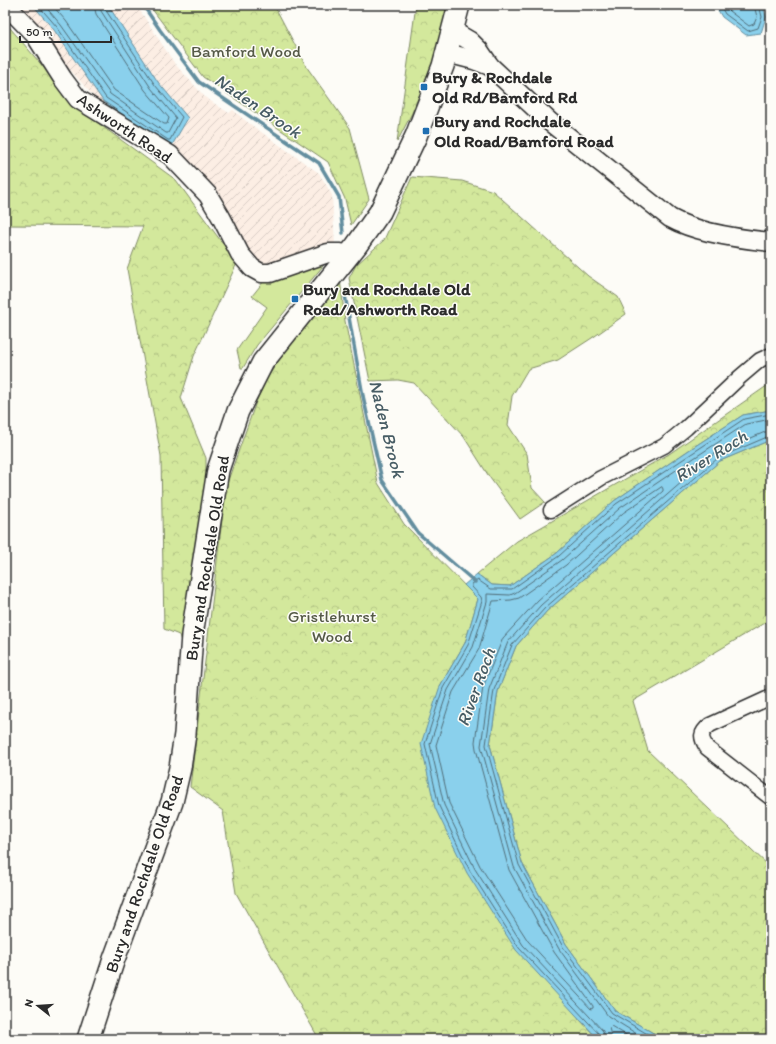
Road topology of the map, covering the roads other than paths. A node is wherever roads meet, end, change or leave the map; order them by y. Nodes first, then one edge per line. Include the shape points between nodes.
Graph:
1 (6, 5) edge
2 (459, 5) edge
3 (453, 31) junction
4 (447, 53) junction
5 (490, 66) junction
6 (771, 242) edge
7 (347, 257) junction
8 (771, 355) edge
9 (551, 510) dead end
10 (771, 697) edge
11 (771, 798) edge
12 (88, 1039) edge

1 - 7 street, Ashworth Road via 35,35 78,99 170,155 208,195 240,254 252,268 262,273 270,273 328,253 341,253
2 - 3 main road, Bury and Rochdale Old Road
3 - 4 main road, Bury and Rochdale Old Road
3 - 5 street via 479,50
4 - 5 street
4 - 7 main road, Bury and Rochdale Old Road via 416,136 380,212
5 - 6 street via 550,122 670,218 699,230
7 - 12 main road, Bury and Rochdale Old Road via 263,362 238,411 218,470 192,635 185,734 172,802 114,959
8 - 9 street via 760,360 740,377 664,446 601,478
10 - 11 street via 710,725 701,736 707,748

